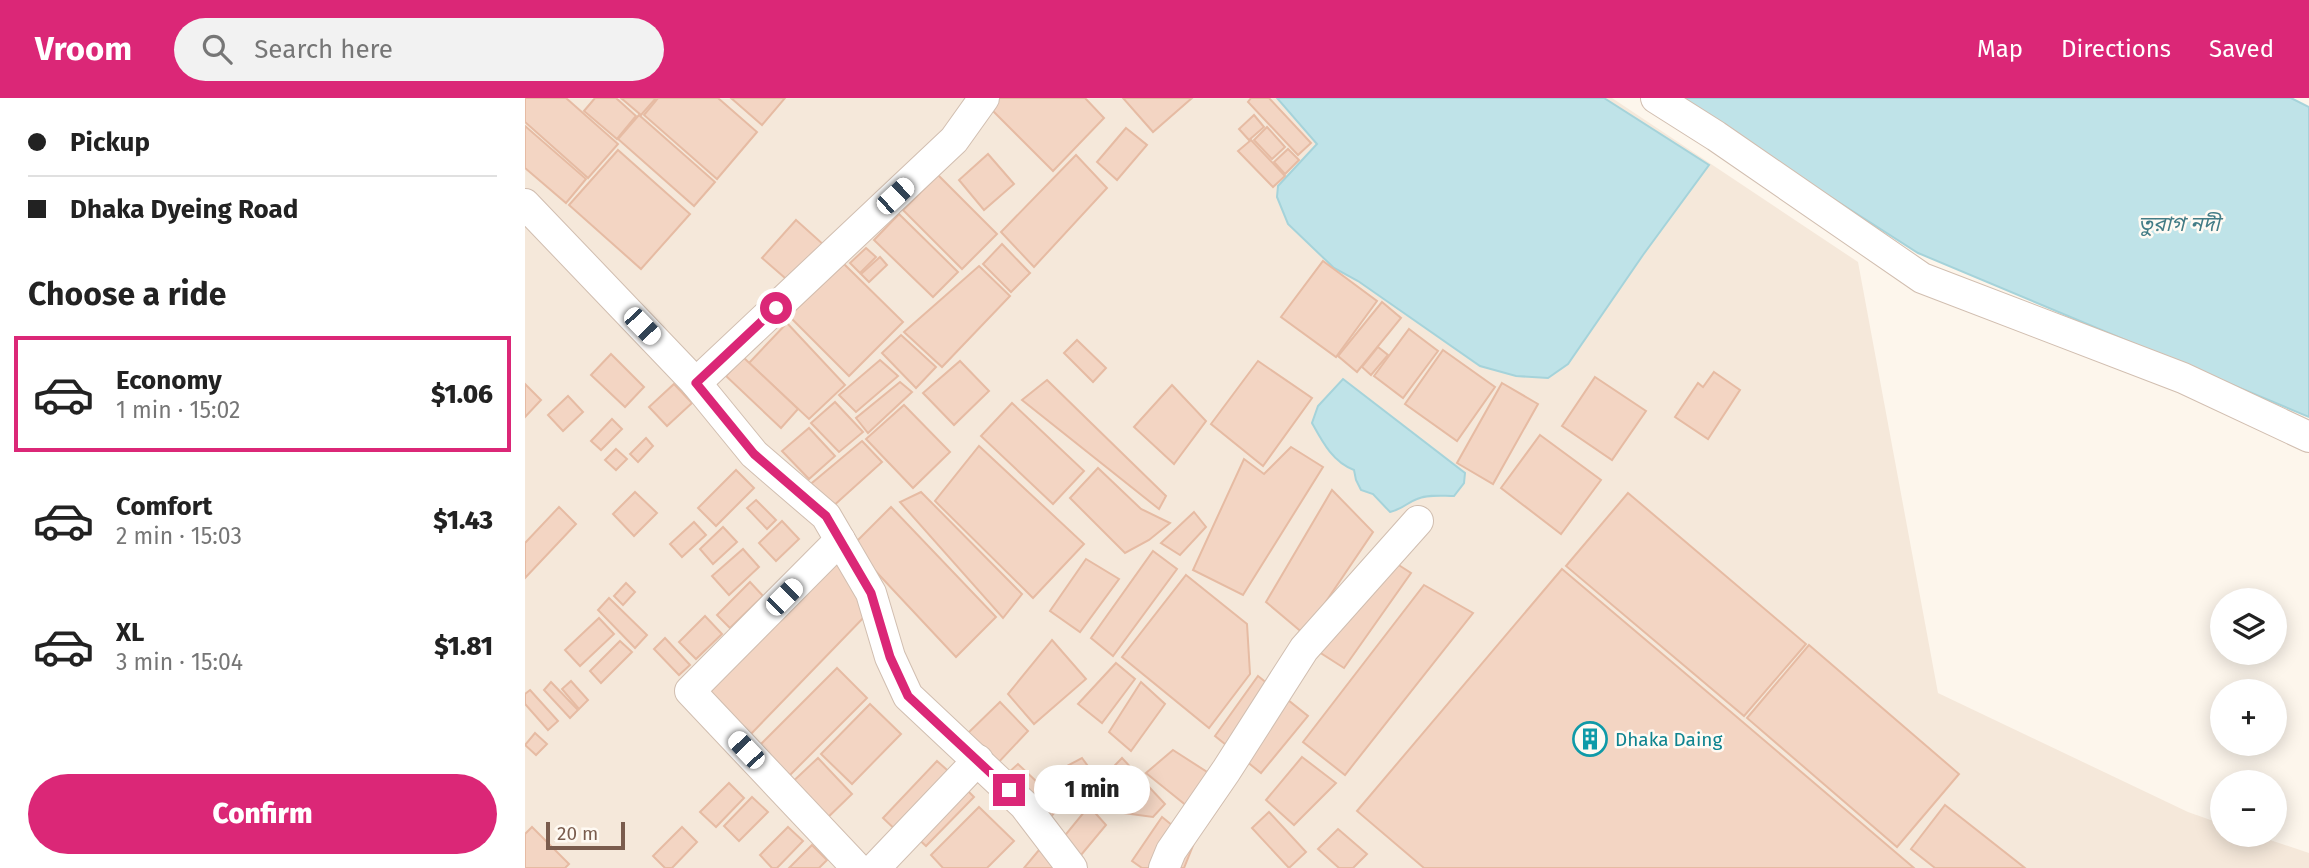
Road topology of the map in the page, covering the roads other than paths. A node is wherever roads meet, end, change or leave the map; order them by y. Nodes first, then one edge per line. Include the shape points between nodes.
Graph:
1 (984, 98) edge
2 (1656, 98) edge
3 (525, 204) edge
4 (696, 383) junction
5 (2309, 437) edge
6 (1418, 521) dead end
7 (840, 540) junction
8 (978, 760) junction
9 (857, 868) edge
10 (875, 868) edge
11 (1072, 868) edge
12 (1164, 868) edge

1 - 4 street via 954,140
2 - 5 street via 1921,278 2183,377
3 - 4 street
4 - 7 street via 754,454 826,516
6 - 12 street via 1304,649
7 - 8 street via 871,593 890,657 908,696
7 - 9 street via 690,691
8 - 10 street
8 - 11 street via 1024,804

